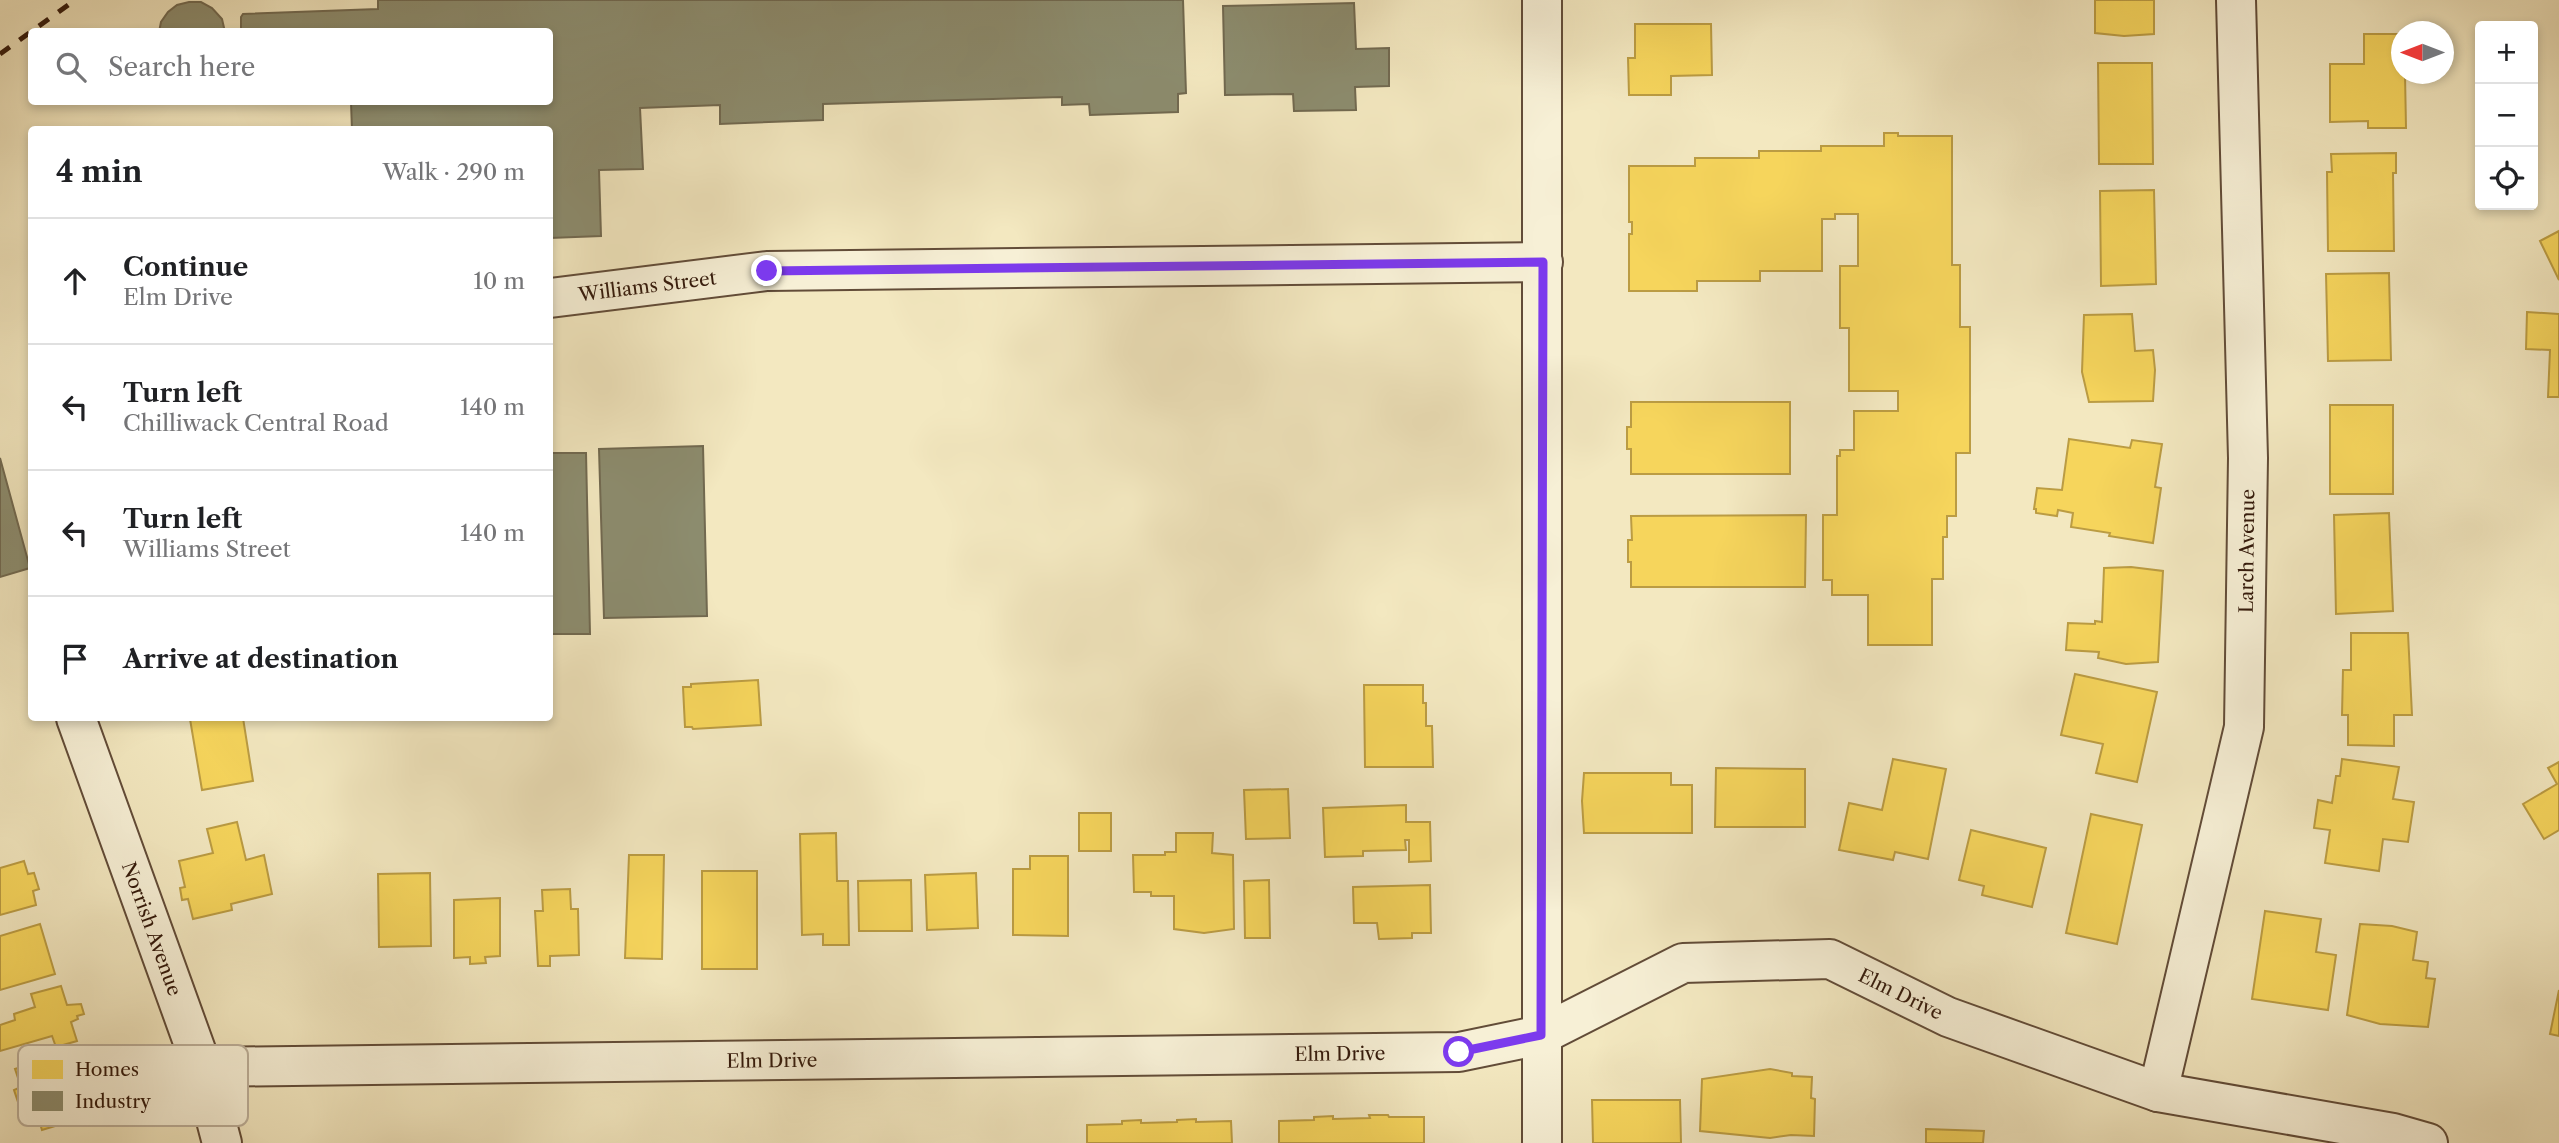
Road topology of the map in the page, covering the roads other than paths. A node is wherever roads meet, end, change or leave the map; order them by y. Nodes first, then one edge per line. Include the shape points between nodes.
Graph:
1 (1542, 0) edge
2 (2236, 0) edge
3 (1543, 262) junction
4 (553, 298) edge
5 (77, 721) edge
6 (1541, 1035) junction
7 (194, 1045) edge
8 (248, 1066) edge
9 (2158, 1092) junction
10 (218, 1126) edge
11 (2405, 1140) edge
12 (222, 1143) edge
13 (1542, 1143) edge

1 - 3 street
2 - 9 street, Larch Avenue via 2248,458 2244,727
3 - 4 street, Williams Street via 767,271
3 - 6 street
5 - 7 street, Norrish Avenue
6 - 8 street, Elm Drive via 1459,1052
6 - 9 street, Elm Drive via 1683,963 1830,959 1948,1017
6 - 13 street
9 - 11 street, Elm Drive
10 - 12 street, Norrish Avenue

